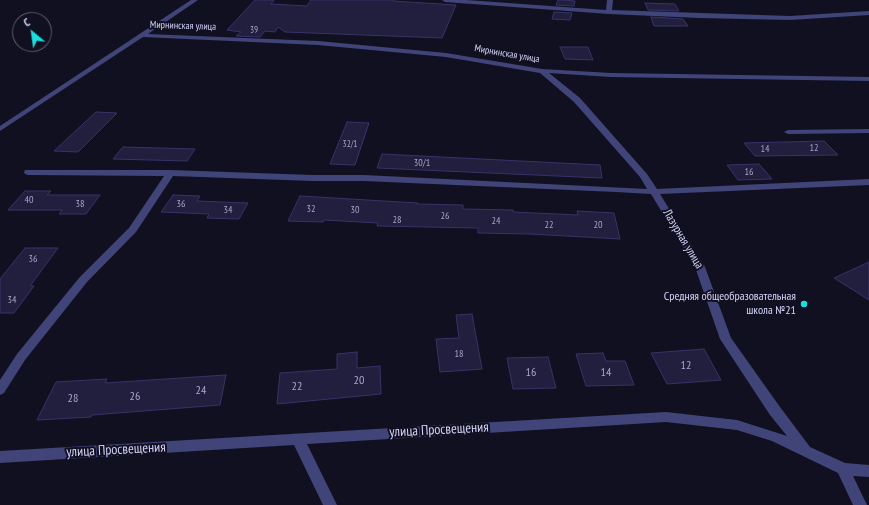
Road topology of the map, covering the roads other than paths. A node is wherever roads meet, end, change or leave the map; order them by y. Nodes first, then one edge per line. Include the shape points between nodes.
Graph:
1 (195, 0) edge
2 (445, 0) edge
3 (610, 0) edge
4 (496, 2) edge
5 (609, 12) junction
6 (869, 13) edge
7 (142, 35) junction
8 (542, 71) junction
9 (869, 79) edge
10 (0, 129) edge
11 (869, 131) edge
12 (788, 132) dead end
13 (28, 172) dead end
14 (170, 173) junction
15 (869, 182) edge
16 (654, 192) junction
17 (0, 390) edge
18 (298, 439) junction
19 (804, 449) junction
20 (0, 457) edge
21 (843, 469) junction
22 (869, 471) edge
23 (330, 505) edge
24 (860, 505) edge

1 - 7 street
2 - 4 street
3 - 5 street
4 - 5 street
5 - 6 street via 790,18
7 - 8 street, Мирнинская улица via 318,43 446,54
7 - 10 street
8 - 9 street, Мирнинская улица via 611,75
8 - 16 street, Лазурная улица via 577,100 644,176
11 - 12 street
13 - 14 street
14 - 16 street via 372,178
14 - 17 street via 133,230 84,280 20,357
15 - 16 street
16 - 19 street, Лазурная улица via 700,267 726,339
18 - 19 street, улица Просвещения via 666,417 738,425
18 - 20 street, улица Просвещения
18 - 23 street
19 - 21 street, улица Просвещения
21 - 22 street, улица Просвещения
21 - 24 street

